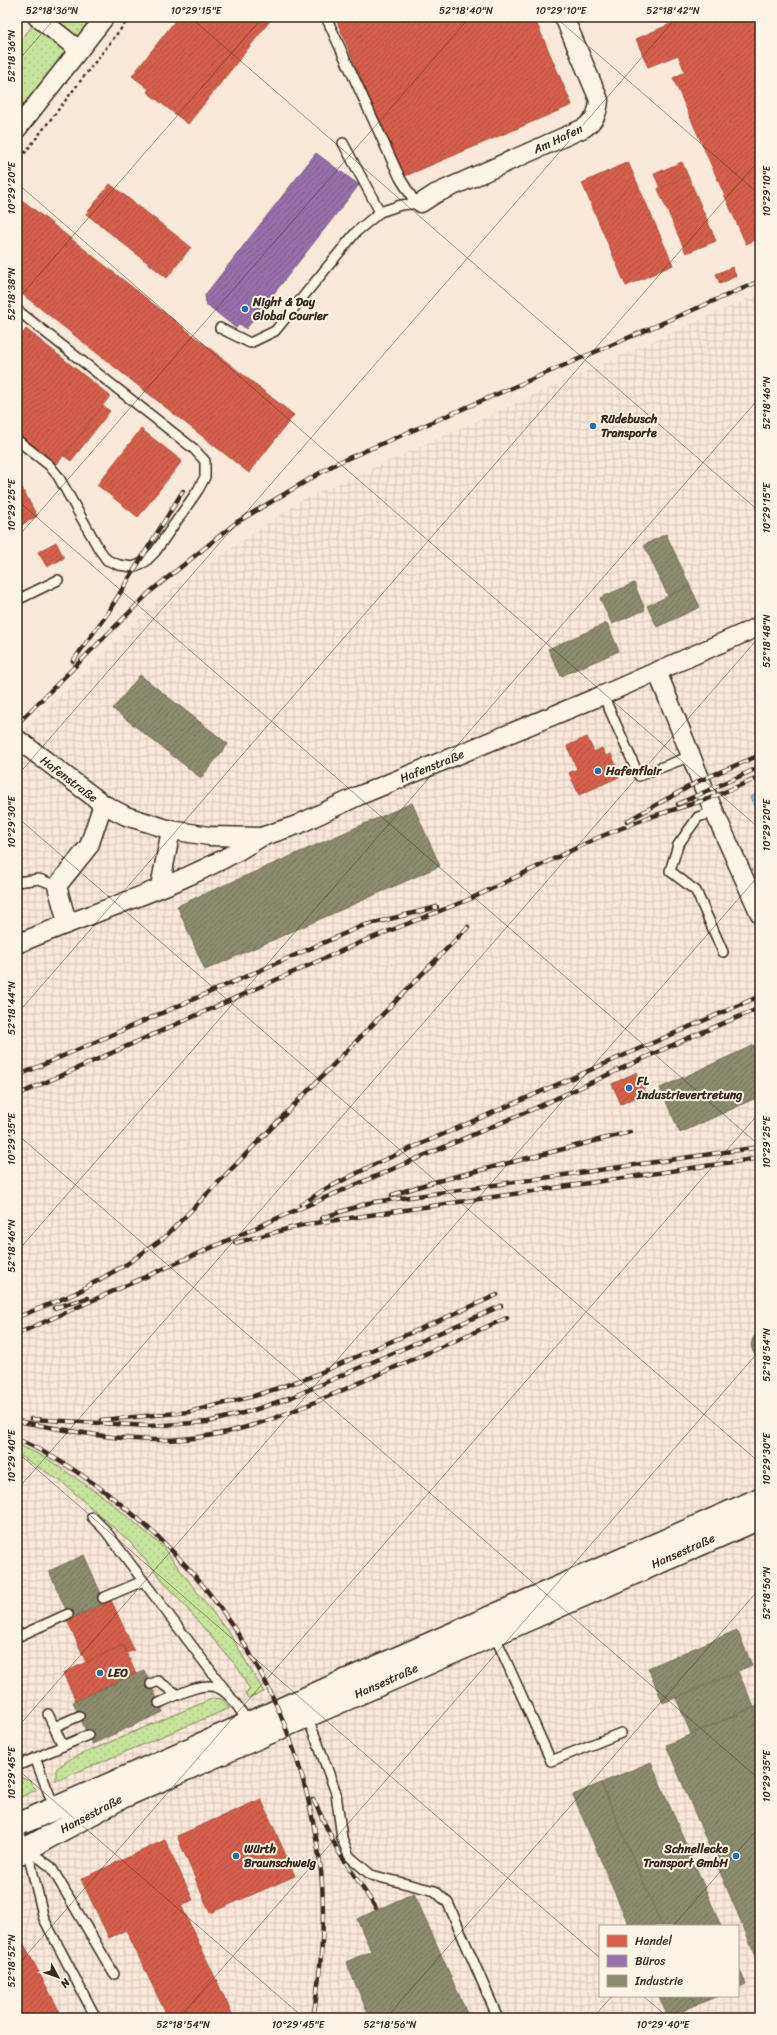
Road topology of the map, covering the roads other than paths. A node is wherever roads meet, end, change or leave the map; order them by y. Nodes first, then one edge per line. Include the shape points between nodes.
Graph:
1 (37, 17) edge
2 (105, 17) edge
3 (326, 17) edge
4 (564, 17) edge
5 (79, 50) junction
6 (17, 129) edge
7 (343, 143) dead end
8 (421, 203) junction
9 (380, 212) junction
10 (17, 310) edge
11 (220, 328) dead end
12 (17, 440) edge
13 (58, 580) dead end
14 (17, 600) edge
15 (760, 626) edge
16 (657, 671) junction
17 (603, 695) junction
18 (17, 739) edge
19 (691, 756) junction
20 (103, 804) junction
21 (714, 812) junction
22 (171, 830) junction
23 (261, 837) junction
24 (17, 882) edge
25 (57, 886) junction
26 (160, 887) junction
27 (760, 914) edge
28 (67, 922) junction
29 (17, 944) edge
30 (723, 952) dead end
31 (760, 1499) edge
32 (92, 1517) dead end
33 (760, 1518) edge
34 (143, 1581) junction
35 (103, 1598) dead end
36 (68, 1614) dead end
37 (490, 1626) junction
38 (17, 1637) edge
39 (151, 1684) dead end
40 (178, 1695) junction
41 (229, 1695) junction
42 (159, 1703) dead end
43 (303, 1708) junction
44 (48, 1714) dead end
45 (79, 1716) dead end
46 (248, 1723) junction
47 (54, 1727) junction
48 (621, 1733) dead end
49 (88, 1735) dead end
50 (63, 1746) junction
51 (35, 1758) junction
52 (17, 1766) edge
53 (59, 1818) junction
54 (17, 1825) edge
55 (17, 1829) edge
56 (22, 1852) edge
57 (114, 1974) dead end
58 (96, 2018) edge
59 (498, 2018) edge

1 - 5 street
2 - 5 street
3 - 8 lane via 400,178 413,199
4 - 8 street, Am Hafen via 599,100 598,112 593,121 584,128 435,194
5 - 6 street
7 - 9 lane
8 - 9 lane via 401,205
9 - 11 lane via 356,232 275,331 250,344
10 - 12 lane via 194,449 205,461 205,477 155,552 145,562 133,567 119,565 107,560 99,549 54,470
13 - 14 lane
15 - 16 street, Hafenstraße
16 - 17 street, Hafenstraße
16 - 19 street
17 - 19 lane via 639,776
17 - 23 street, Hafenstraße via 358,796 297,825
18 - 20 street, Hafenstraße
19 - 21 street
20 - 22 street, Hafenstraße via 126,816
20 - 25 street, Hafenstraße via 89,846
21 - 27 street
21 - 30 lane via 698,817 678,845 670,871 696,891
22 - 23 street, Hafenstraße via 209,836
22 - 26 street
23 - 26 street, Hafenstraße via 234,854
24 - 25 lane via 39,879
25 - 28 street
26 - 28 street, Hafenstraße
28 - 29 street, Hafenstraße
31 - 37 main road, Hansestraße
32 - 34 lane via 105,1530
33 - 37 main road, Hansestraße
34 - 35 lane
34 - 41 lane
36 - 38 lane
37 - 43 main road, Hansestraße
37 - 48 lane via 551,1761
39 - 40 lane via 158,1681
40 - 41 lane via 199,1686 217,1686
40 - 42 lane
41 - 46 lane
43 - 46 main road, Hansestraße
43 - 53 main road, Hansestraße via 122,1797
43 - 59 lane via 336,1793 342,1838 349,1856 371,1875 435,1891 448,1903
44 - 47 lane
45 - 47 lane
46 - 53 main road, Hansestraße
47 - 50 lane
49 - 50 lane
50 - 51 lane
51 - 52 lane
51 - 53 lane
53 - 54 main road, Hansestraße
53 - 56 main road, Hansestraße
55 - 56 lane
56 - 57 lane via 51,1867
56 - 58 lane via 44,1920

